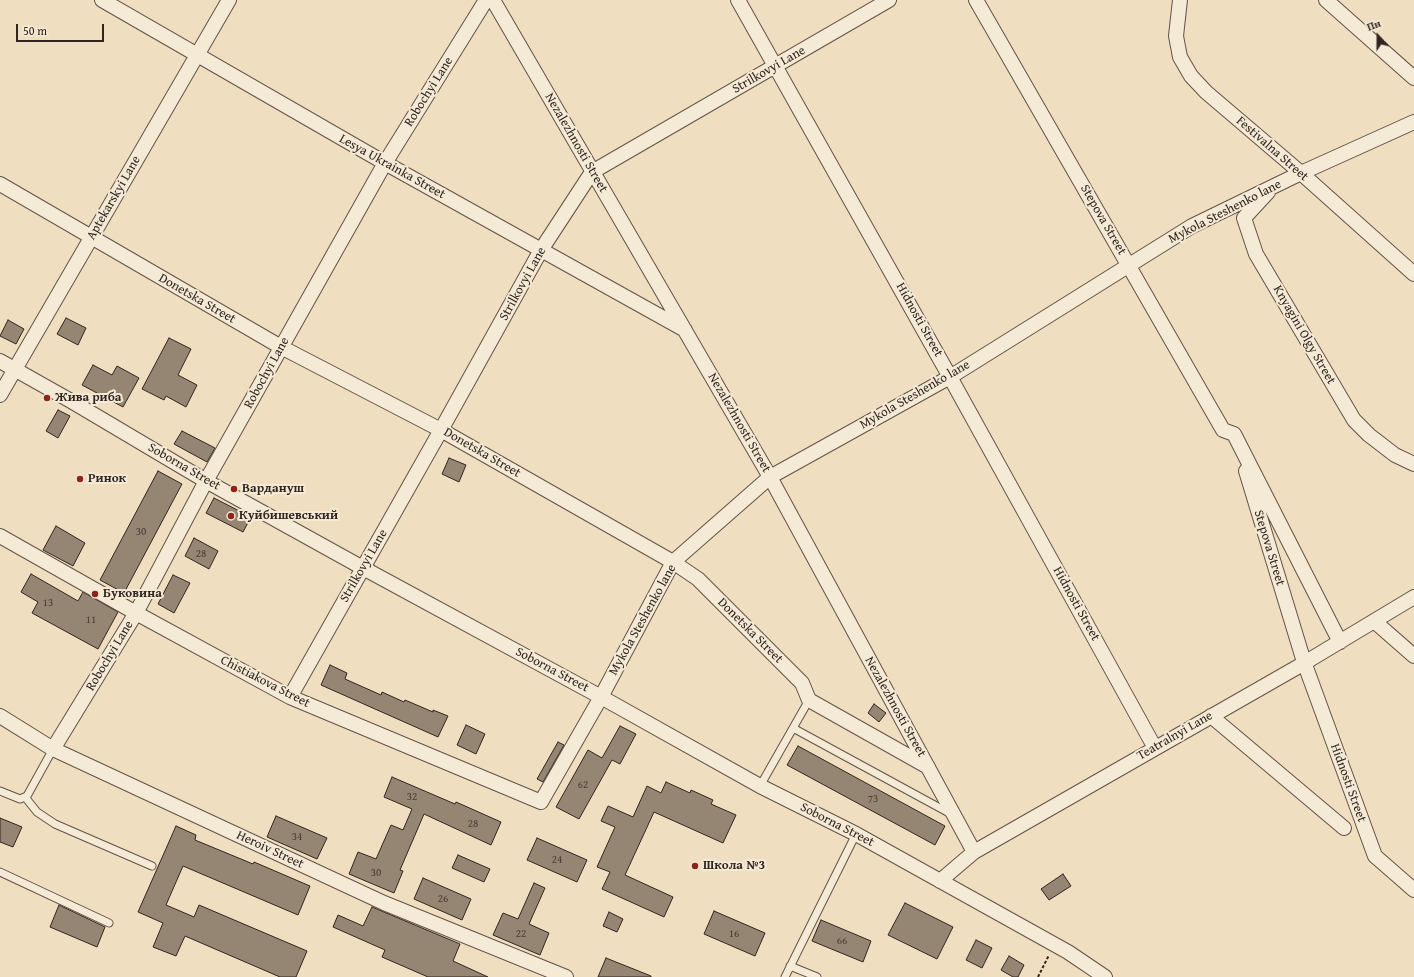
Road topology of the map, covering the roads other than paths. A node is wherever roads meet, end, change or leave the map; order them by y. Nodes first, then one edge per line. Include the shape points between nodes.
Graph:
1 (102, 0) edge
2 (229, 0) edge
3 (486, 0) edge
4 (493, 0) edge
5 (738, 0) edge
6 (889, 0) edge
7 (976, 0) edge
8 (1180, 0) edge
9 (1326, 0) edge
10 (197, 55) junction
11 (776, 66) junction
12 (1414, 78) edge
13 (1414, 122) edge
14 (385, 163) junction
15 (592, 172) junction
16 (1301, 173) junction
17 (0, 184) edge
18 (1273, 187) junction
19 (91, 238) junction
20 (541, 250) junction
21 (1130, 265) junction
22 (1414, 274) edge
23 (685, 330) junction
24 (281, 347) junction
25 (0, 362) edge
26 (14, 369) junction
27 (950, 376) junction
28 (0, 395) edge
29 (441, 430) junction
30 (1234, 434) junction
31 (1414, 464) edge
32 (770, 478) junction
33 (206, 481) junction
34 (0, 536) edge
35 (674, 562) junction
36 (363, 568) junction
37 (1414, 597) edge
38 (136, 613) junction
39 (1374, 621) junction
40 (1340, 642) junction
41 (1414, 656) edge
42 (1304, 662) junction
43 (601, 696) junction
44 (290, 697) junction
45 (809, 700) junction
46 (0, 716) edge
47 (1211, 716) junction
48 (793, 728) junction
49 (1155, 748) junction
50 (54, 749) junction
51 (928, 767) junction
52 (760, 786) junction
53 (0, 791) edge
54 (25, 797) junction
55 (541, 802) joint
56 (954, 816) junction
57 (1344, 828) dead end
58 (856, 834) junction
59 (974, 852) junction
60 (152, 866) dead end
61 (0, 872) edge
62 (940, 881) junction
63 (1414, 890) edge
64 (109, 923) dead end
65 (790, 966) junction
66 (566, 977) edge
67 (785, 977) edge
68 (817, 977) edge
69 (1105, 977) edge

1 - 10 street, Lesya Ukrainka Street
2 - 10 street, Aptekarskyi Lane
3 - 14 street, Robochyi Lane
4 - 15 street, Nezalezhnosti Street
5 - 11 street, Hidnosti Street
6 - 11 street, Strilkovyi Lane
7 - 21 street, Stepova Street
8 - 16 street, Festivalna Street via 1176,36 1180,57 1191,76 1206,92
9 - 12 street
10 - 14 street, Lesya Ukrainka Street
10 - 19 street, Aptekarskyi Lane
11 - 15 street, Strilkovyi Lane
11 - 27 street, Hidnosti Street
13 - 16 street, Mykola Steshenko lane
14 - 20 street, Lesya Ukrainka Street
14 - 24 street, Robochyi Lane
15 - 20 street, Strilkovyi Lane
15 - 23 street, Nezalezhnosti Street
16 - 18 street, Mykola Steshenko lane
16 - 22 street, Festivalna Street
17 - 19 street, Donetska Street
18 - 21 street, Mykola Steshenko lane via 1192,226
18 - 31 street, Knyagini Olgy Street via 1244,218 1256,254 1354,420 1395,455
19 - 24 street, Donetska Street
19 - 26 street, Aptekarskyi Lane
20 - 23 street, Lesya Ukrainka Street
20 - 29 street, Strilkovyi Lane
21 - 27 street, Mykola Steshenko lane
21 - 30 street, Stepova Street via 1224,430
23 - 32 street, Nezalezhnosti Street
24 - 29 street, Donetska Street
24 - 33 street, Robochyi Lane
25 - 26 street, Soborna Street
26 - 28 street, Aptekarskyi Lane
26 - 33 street, Soborna Street
27 - 32 street, Mykola Steshenko lane
27 - 49 street, Hidnosti Street
29 - 35 street, Donetska Street
29 - 36 street, Strilkovyi Lane
30 - 40 street, Stepova Street
30 - 42 street, Stepova Street
32 - 35 street, Mykola Steshenko lane
32 - 51 street, Nezalezhnosti Street
33 - 36 street, Soborna Street
33 - 38 street, Robochyi Lane
34 - 38 street, Chistiakova Street
35 - 43 street, Mykola Steshenko lane
35 - 45 street, Donetska Street via 698,579 802,683
36 - 43 street, Soborna Street
36 - 44 street, Strilkovyi Lane
37 - 39 street, Teatralnyi Lane
38 - 44 street, Chistiakova Street
38 - 50 street, Robochyi Lane
39 - 40 street, Teatralnyi Lane
39 - 41 street
40 - 42 street, Teatralnyi Lane
42 - 47 street, Teatralnyi Lane
42 - 63 street, Hidnosti Street via 1375,856
43 - 52 street, Soborna Street
43 - 55 street, Mykola Steshenko lane
44 - 55 street, Chistiakova Street
45 - 48 lane
45 - 51 street
46 - 50 street, Heroiv Street
47 - 49 street, Teatralnyi Lane
47 - 57 street, Hidnosti Street
48 - 52 lane
48 - 56 lane
49 - 59 street, Teatralnyi Lane
50 - 54 lane
50 - 66 street, Heroiv Street via 384,903
51 - 56 street, Nezalezhnosti Street
52 - 58 street, Soborna Street
53 - 54 lane via 20,799
54 - 60 lane via 37,812 55,824
56 - 59 street, Nezalezhnosti Street
58 - 62 street, Soborna Street
58 - 65 lane
59 - 62 street, Teatralnyi Lane
61 - 64 lane
62 - 69 street, Soborna Street via 1068,952
65 - 67 lane
65 - 68 lane

